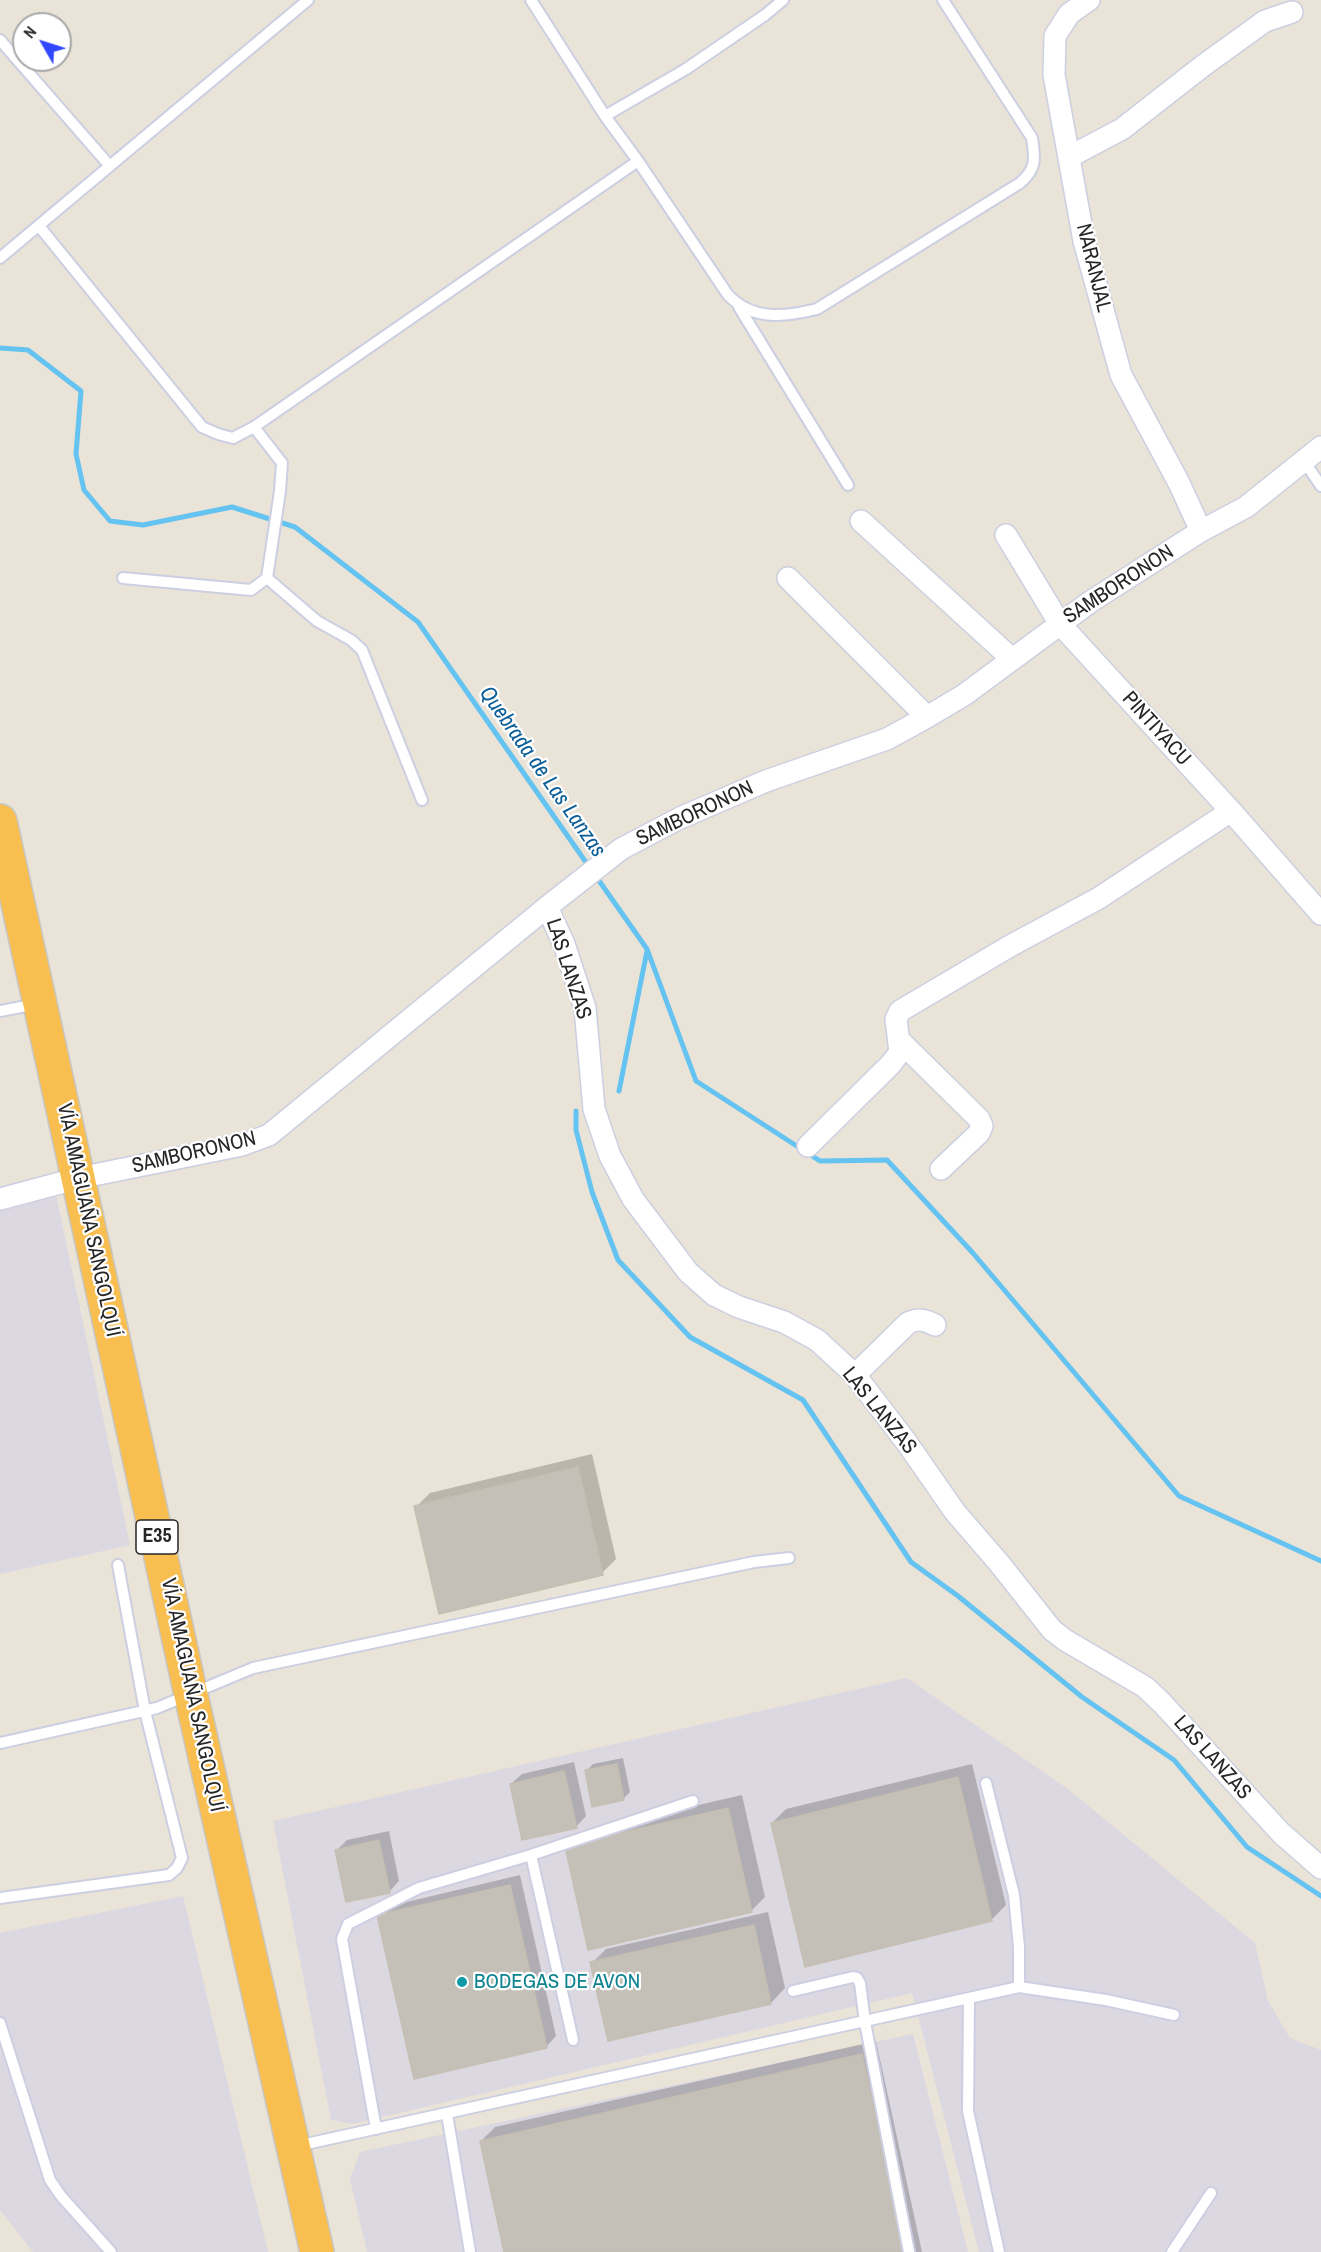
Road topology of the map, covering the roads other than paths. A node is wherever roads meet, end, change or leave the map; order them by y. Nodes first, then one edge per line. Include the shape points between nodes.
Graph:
1 (309, 0) edge
2 (531, 0) edge
3 (783, 0) edge
4 (943, 0) edge
5 (1089, 0) edge
6 (1292, 12) dead end
7 (0, 40) edge
8 (605, 116) junction
9 (1069, 157) junction
10 (638, 161) junction
11 (109, 165) junction
12 (39, 226) junction
13 (0, 258) edge
14 (740, 307) junction
15 (254, 427) junction
16 (1321, 447) edge
17 (1304, 461) junction
18 (848, 485) dead end
19 (1321, 486) edge
20 (861, 521) dead end
21 (1201, 531) junction
22 (1006, 535) dead end
23 (123, 578) dead end
24 (267, 578) junction
25 (788, 578) dead end
26 (1060, 624) junction
27 (1012, 659) junction
28 (927, 717) junction
29 (422, 800) dead end
30 (1232, 811) junction
31 (0, 821) edge
32 (8, 889) edge
33 (554, 902) junction
34 (1321, 914) edge
35 (40, 1003) junction
36 (0, 1011) edge
37 (899, 1040) junction
38 (808, 1146) dead end
39 (941, 1169) dead end
40 (79, 1178) junction
41 (0, 1198) edge
42 (935, 1325) dead end
43 (855, 1375) junction
44 (789, 1557) dead end
45 (118, 1565) dead end
46 (191, 1695) junction
47 (145, 1711) junction
48 (0, 1743) edge
49 (986, 1783) dead end
50 (693, 1801) dead end
51 (531, 1855) junction
52 (1321, 1868) edge
53 (0, 1898) edge
54 (1018, 1987) junction
55 (794, 1991) dead end
56 (969, 1998) junction
57 (1174, 2015) dead end
58 (865, 2022) junction
59 (0, 2023) edge
60 (573, 2040) dead end
61 (447, 2114) junction
62 (376, 2129) junction
63 (292, 2148) junction
64 (1211, 2193) dead end
65 (111, 2252) edge
66 (317, 2252) edge
67 (470, 2252) edge
68 (909, 2252) edge
69 (999, 2252) edge
70 (1172, 2252) edge

1 - 11 lane
2 - 8 lane
3 - 8 lane via 686,69
4 - 14 lane via 1032,138 1035,158 1030,174 817,309 792,315 760,314
5 - 9 street, NARANJAL via 1069,14 1055,36 1054,75
6 - 9 street via 1265,21 1122,129
7 - 11 lane
8 - 10 lane
9 - 21 street, NARANJAL via 1084,241 1121,375
10 - 14 lane
10 - 15 lane
11 - 12 lane
12 - 13 lane
12 - 15 lane via 202,427 232,438
14 - 18 lane
15 - 24 lane via 282,463
16 - 17 street, SAMBORONON
17 - 19 lane
17 - 21 street, SAMBORONON via 1246,507
20 - 27 street
21 - 26 street, SAMBORONON
22 - 26 street, PINTIYACU
23 - 24 lane via 251,590
24 - 29 lane via 317,621 362,650
25 - 28 street
26 - 27 street, SAMBORONON
26 - 30 street, PINTIYACU
27 - 28 street, SAMBORONON
28 - 33 street, SAMBORONON via 887,739 766,781 680,818 621,849
30 - 34 street, PINTIYACU
30 - 37 street via 1099,898 900,1011 896,1019
31 - 32 highway, VÍA AMAGUAÑA SANGOLQUÍ / E35
32 - 35 highway, VÍA AMAGUAÑA SANGOLQUÍ / E35
33 - 40 street, SAMBORONON via 269,1135 242,1145
33 - 43 street, LAS LANZAS via 585,1008 594,1109 610,1156 633,1199 688,1272 714,1295 802,1330
35 - 36 lane
35 - 40 highway, VÍA AMAGUAÑA SANGOLQUÍ / E35
37 - 38 street via 900,1052 891,1064
37 - 39 street via 982,1126
40 - 41 street, SAMBORONON
40 - 46 highway, VÍA AMAGUAÑA SANGOLQUÍ / E35
42 - 43 street via 916,1319 908,1323
43 - 52 street, LAS LANZAS via 955,1512 1052,1629 1144,1687 1281,1833
44 - 46 lane via 253,1668
45 - 47 lane
46 - 47 lane
46 - 63 highway, VÍA AMAGUAÑA SANGOLQUÍ / E35
47 - 48 lane
47 - 53 lane via 182,1858 177,1868 169,1875
49 - 54 lane via 1014,1895
50 - 51 lane
51 - 60 lane
51 - 62 lane via 419,1888 348,1924 342,1939
54 - 56 lane
54 - 57 lane
55 - 58 lane via 857,1978
56 - 58 lane
56 - 69 lane via 968,2111
58 - 61 lane
58 - 68 lane
59 - 65 lane via 50,2180
61 - 62 lane
61 - 67 lane
62 - 63 lane
63 - 66 highway, VÍA AMAGUAÑA SANGOLQUÍ / E35
64 - 70 lane

